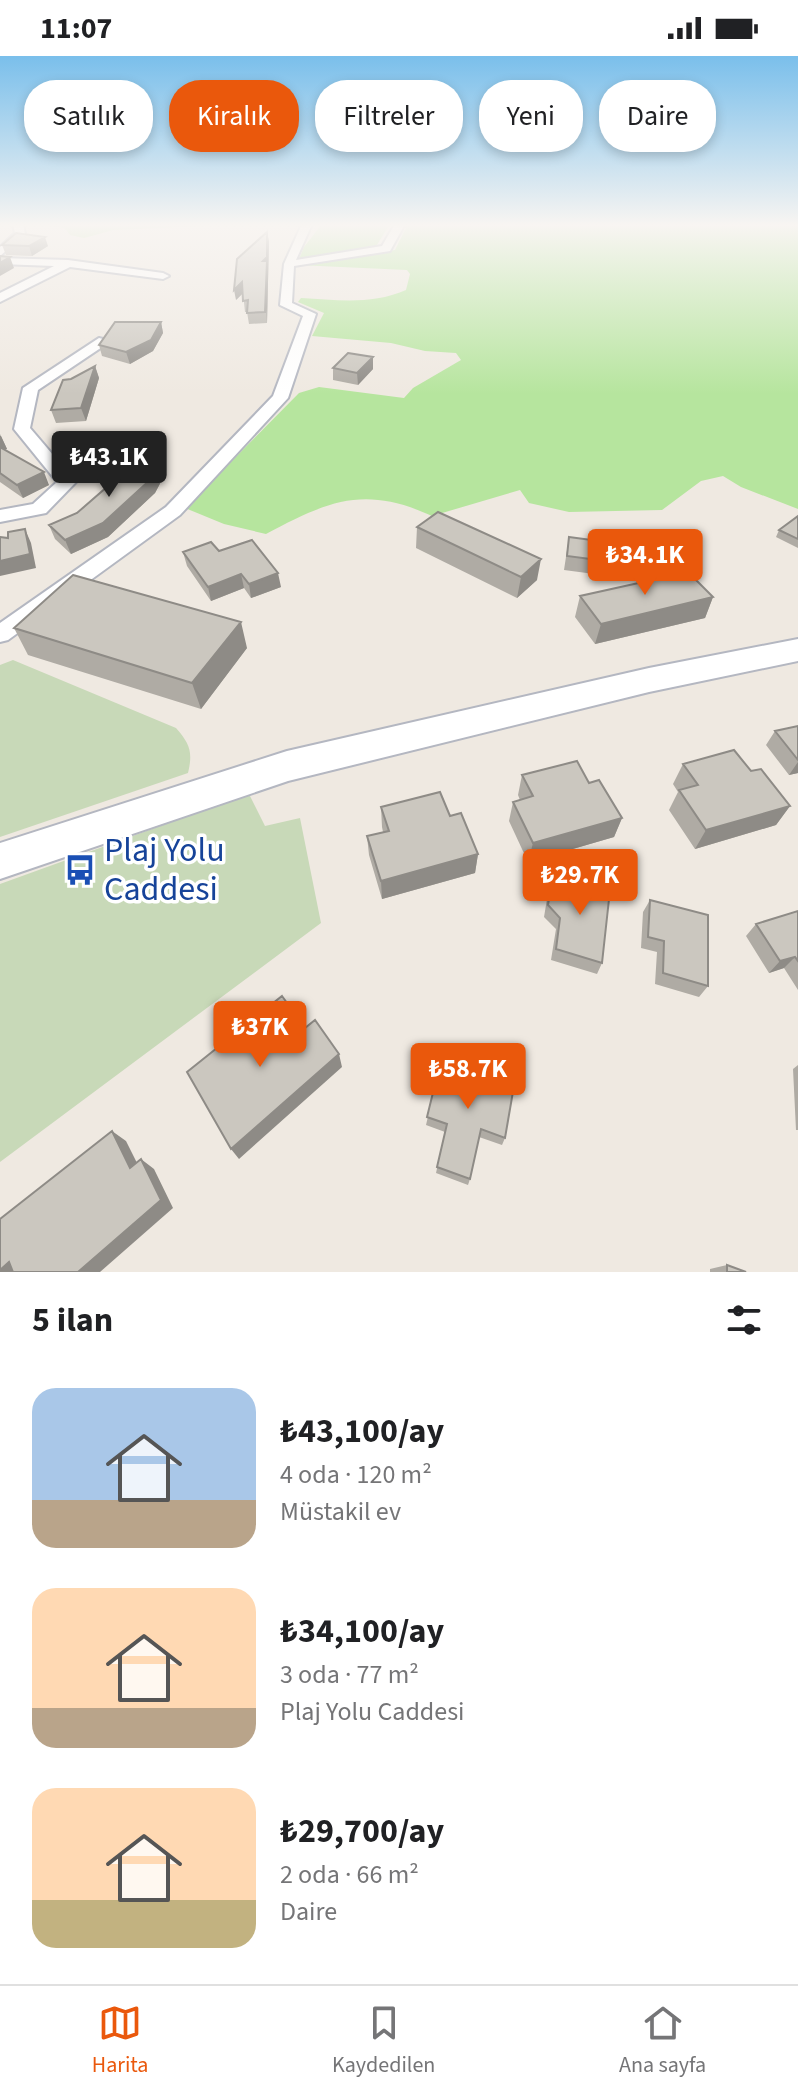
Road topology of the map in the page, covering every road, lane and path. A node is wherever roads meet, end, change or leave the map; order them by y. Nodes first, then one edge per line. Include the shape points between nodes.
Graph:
1 (34, 281) edge
2 (288, 281) edge
3 (0, 298) edge
4 (104, 341) edge
5 (0, 516) edge
6 (0, 634) edge
7 (798, 650) edge
8 (0, 861) edge

1 - 3 street
2 - 6 street via 286,305 310,314 280,398 173,511
4 - 5 street via 31,388 22,429 67,482 39,509
7 - 8 street via 287,766

